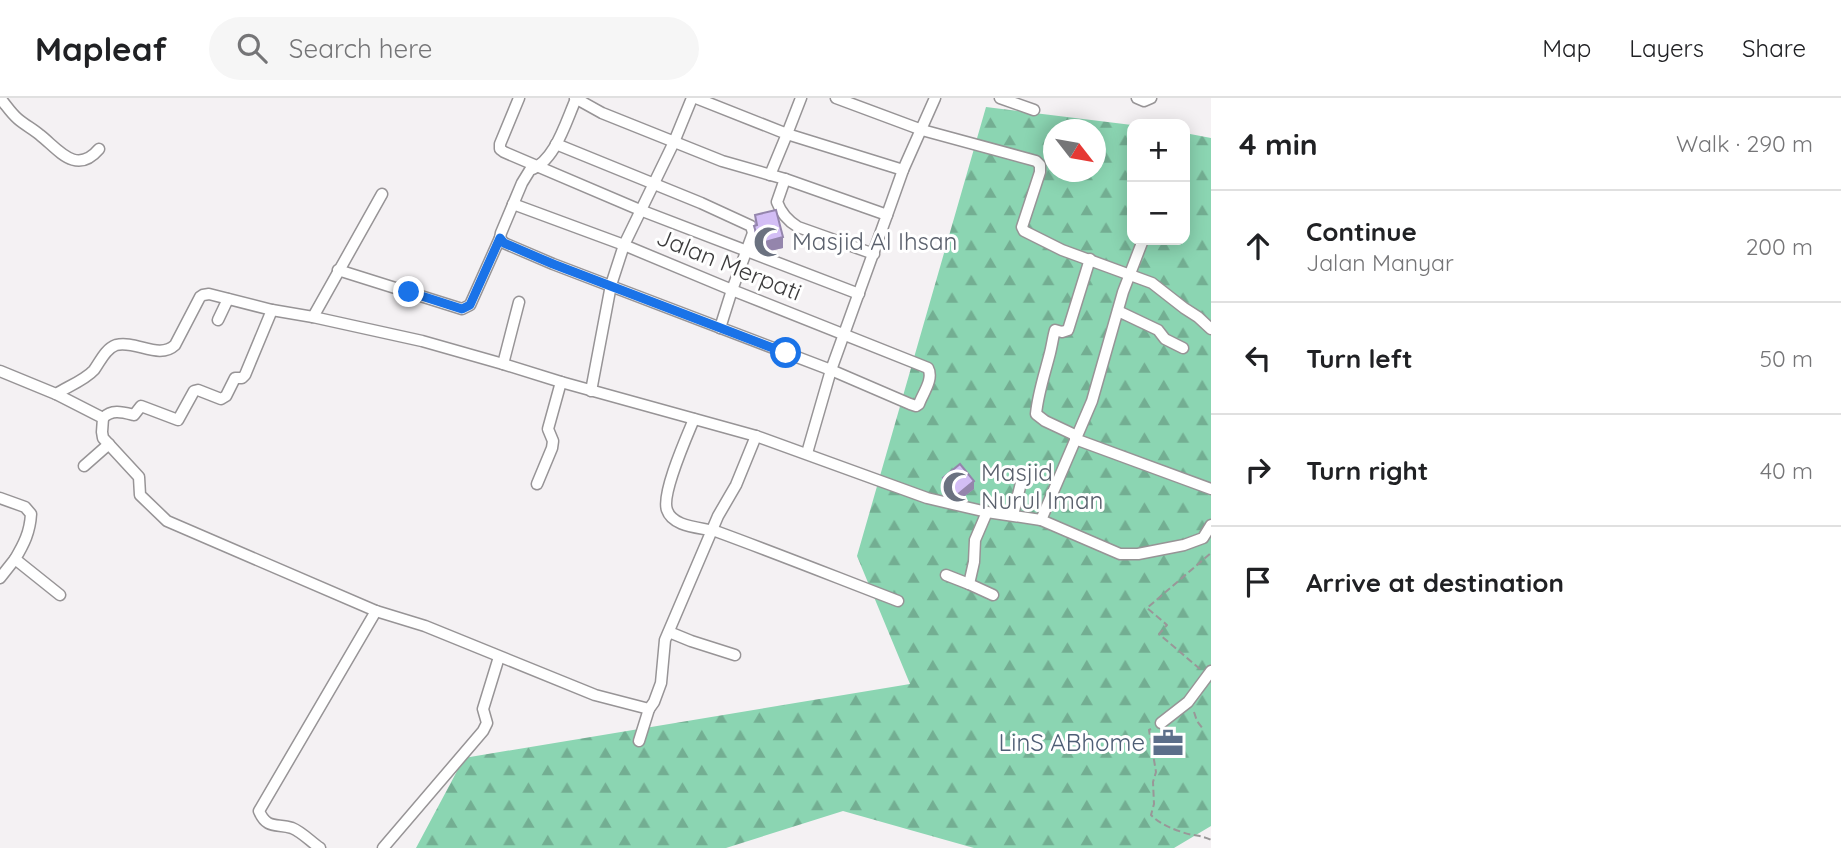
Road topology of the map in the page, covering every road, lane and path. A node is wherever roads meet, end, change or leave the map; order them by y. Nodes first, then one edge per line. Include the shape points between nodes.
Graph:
1 (0, 98) edge
2 (519, 98) edge
3 (694, 98) edge
4 (801, 98) edge
5 (836, 98) edge
6 (935, 98) edge
7 (1000, 98) edge
8 (1137, 98) edge
9 (1151, 98) edge
10 (580, 99) edge
11 (1034, 110) dead end
12 (922, 130) junction
13 (787, 134) junction
14 (674, 142) junction
15 (556, 144) junction
16 (99, 149) dead end
17 (539, 167) junction
18 (903, 170) junction
19 (770, 175) junction
20 (785, 179) junction
21 (653, 183) junction
22 (382, 194) dead end
23 (513, 204) junction
24 (640, 210) junction
25 (887, 215) junction
26 (500, 238) junction
27 (624, 245) junction
28 (1141, 245) edge
29 (746, 251) junction
30 (874, 254) junction
31 (1090, 260) junction
32 (338, 270) junction
33 (1129, 273) junction
34 (611, 285) junction
35 (732, 290) junction
36 (859, 293) junction
37 (228, 299) junction
38 (519, 302) dead end
39 (272, 310) junction
40 (1118, 311) junction
41 (313, 317) junction
42 (218, 320) dead end
43 (720, 328) junction
44 (1211, 330) edge
45 (844, 333) junction
46 (1183, 348) dead end
47 (503, 364) junction
48 (831, 370) junction
49 (0, 371) edge
50 (561, 382) junction
51 (591, 391) junction
52 (56, 394) junction
53 (103, 418) junction
54 (694, 419) junction
55 (756, 436) junction
56 (1076, 437) junction
57 (109, 444) junction
58 (807, 453) junction
59 (84, 466) dead end
60 (1022, 479) dead end
61 (537, 484) dead end
62 (1211, 489) edge
63 (0, 498) edge
64 (988, 512) junction
65 (1013, 515) junction
66 (1041, 520) junction
67 (1211, 525) edge
68 (712, 530) junction
69 (1207, 541) edge
70 (1211, 553) edge
71 (15, 559) junction
72 (946, 575) dead end
73 (0, 578) edge
74 (969, 584) junction
75 (60, 595) dead end
76 (993, 595) dead end
77 (898, 601) dead end
78 (376, 611) junction
79 (669, 632) junction
80 (734, 654) dead end
81 (499, 657) junction
82 (1209, 674) edge
83 (1188, 702) junction
84 (649, 709) junction
85 (1161, 723) joint
86 (1203, 729) dead end
87 (639, 741) dead end
88 (1211, 840) edge
89 (320, 848) edge
90 (383, 848) edge

1 - 16 street via 17,118 67,158 88,159
2 - 17 street via 500,149
3 - 13 street
3 - 14 street
4 - 13 street
5 - 12 street
6 - 12 street
7 - 11 street
8 - 9 street
10 - 14 street via 602,113
10 - 15 street
12 - 18 street
12 - 31 street via 1035,161 1040,172 1024,231
13 - 18 street
13 - 19 street
14 - 19 street
14 - 21 street
15 - 17 street
15 - 21 street
17 - 23 street via 526,175
17 - 24 street
18 - 25 street
19 - 20 street
20 - 25 street
20 - 30 street via 777,202 792,223
21 - 24 street
21 - 29 street via 749,224 753,233
22 - 32 street
23 - 26 street
23 - 27 street, Jalan Merpati
24 - 27 street
24 - 29 street
25 - 30 street
26 - 32 street via 470,305 462,309
26 - 34 street
27 - 34 street
27 - 35 street, Jalan Merpati
28 - 33 street
29 - 35 street
29 - 36 street
30 - 36 street
31 - 33 street
31 - 56 street via 1068,330 1054,332 1036,414
32 - 41 street
33 - 40 street
33 - 44 street via 1152,283
34 - 43 street
34 - 51 street
35 - 43 street
35 - 45 street, Jalan Merpati
36 - 45 street
37 - 39 street
37 - 42 street
37 - 52 street via 203,295 171,349 110,348 88,374
38 - 47 street
39 - 41 street
39 - 53 street via 245,374 234,380 226,396 221,399 194,391 178,419 141,406 134,415 121,411
40 - 46 street
40 - 56 street via 1092,401
41 - 47 street
43 - 48 street
45 - 48 street
45 - 48 street, Jalan Merpati via 928,368 931,376 916,406
47 - 50 street
48 - 58 street
49 - 52 street
50 - 51 street
50 - 61 street via 548,429 552,448
51 - 54 street
52 - 53 street
53 - 57 street via 102,435
54 - 55 street
54 - 68 street via 665,505 675,522
55 - 58 street
55 - 68 street
56 - 62 street
56 - 66 street
57 - 59 street
57 - 78 street via 139,477 140,495 167,521
58 - 64 street via 927,498
60 - 65 street
63 - 71 street via 31,514
64 - 65 street
64 - 74 street via 975,540
65 - 66 street
66 - 69 street via 1120,554
67 - 69 street
68 - 77 street
68 - 79 street
70 - 82 path via 1147,608 1167,625 1158,634
71 - 73 street
71 - 75 street
72 - 74 street
74 - 76 street
78 - 81 street
78 - 89 street via 259,809 269,824 294,829
79 - 80 street
79 - 84 street via 661,682
81 - 84 street via 595,695
81 - 90 street via 483,709 484,731
82 - 83 street
83 - 85 street
83 - 86 path
84 - 87 street
85 - 88 path via 1149,730 1156,772 1151,815 1160,824

